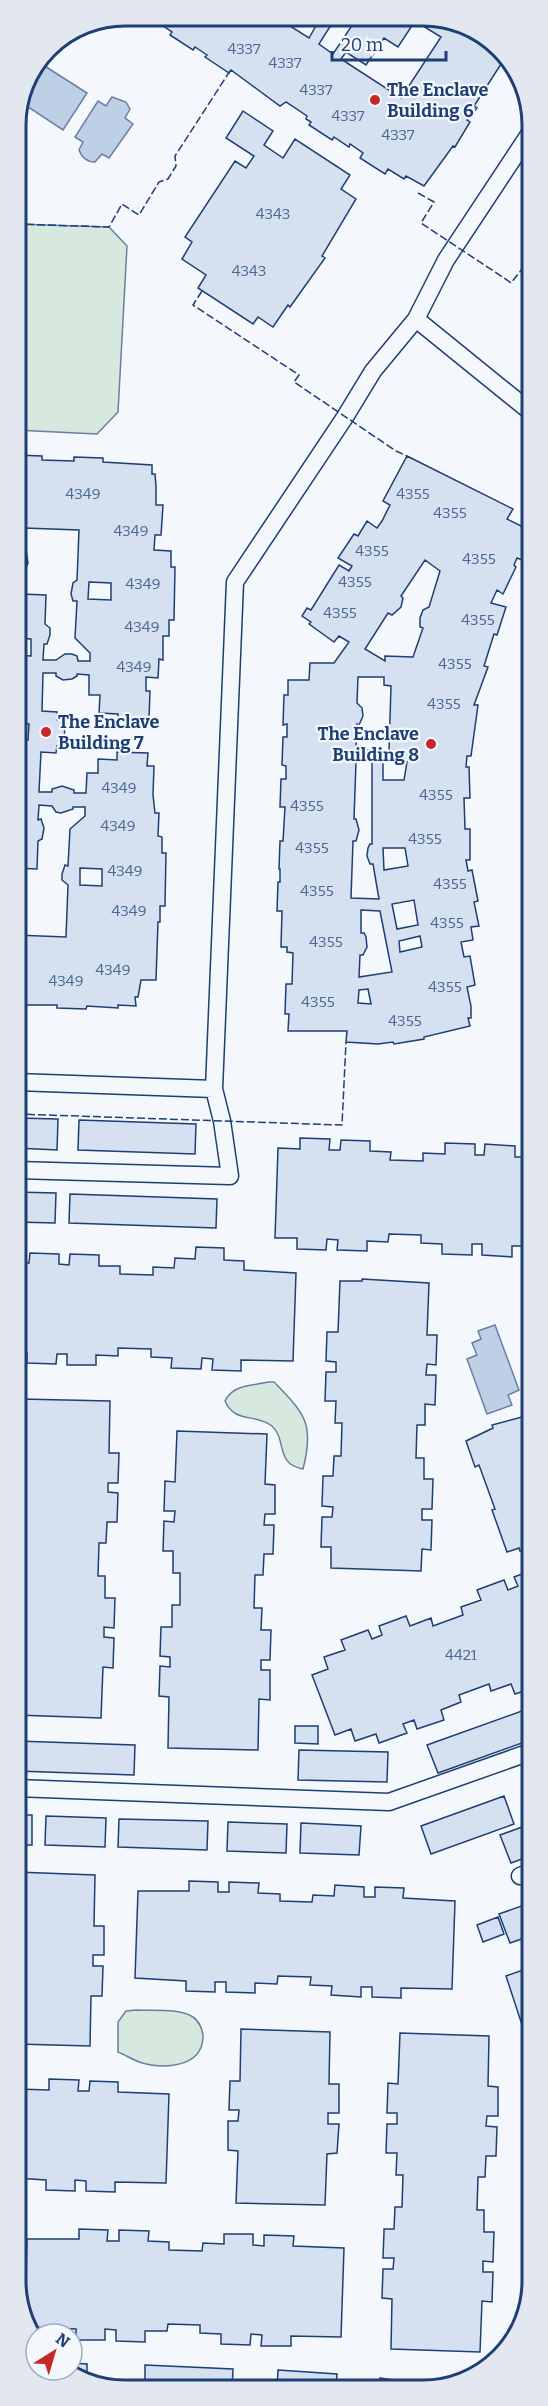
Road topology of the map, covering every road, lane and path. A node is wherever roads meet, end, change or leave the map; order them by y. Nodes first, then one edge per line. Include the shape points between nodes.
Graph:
1 (522, 145) edge
2 (416, 319) junction
3 (522, 404) edge
4 (26, 1082) edge
5 (214, 1089) junction
6 (26, 1170) edge
7 (522, 1755) edge
8 (26, 1788) edge

1 - 2 lane via 446,260
2 - 3 lane
2 - 5 lane via 373,371 235,582
4 - 5 lane
5 - 6 lane via 230,1176
7 - 8 lane via 389,1802

